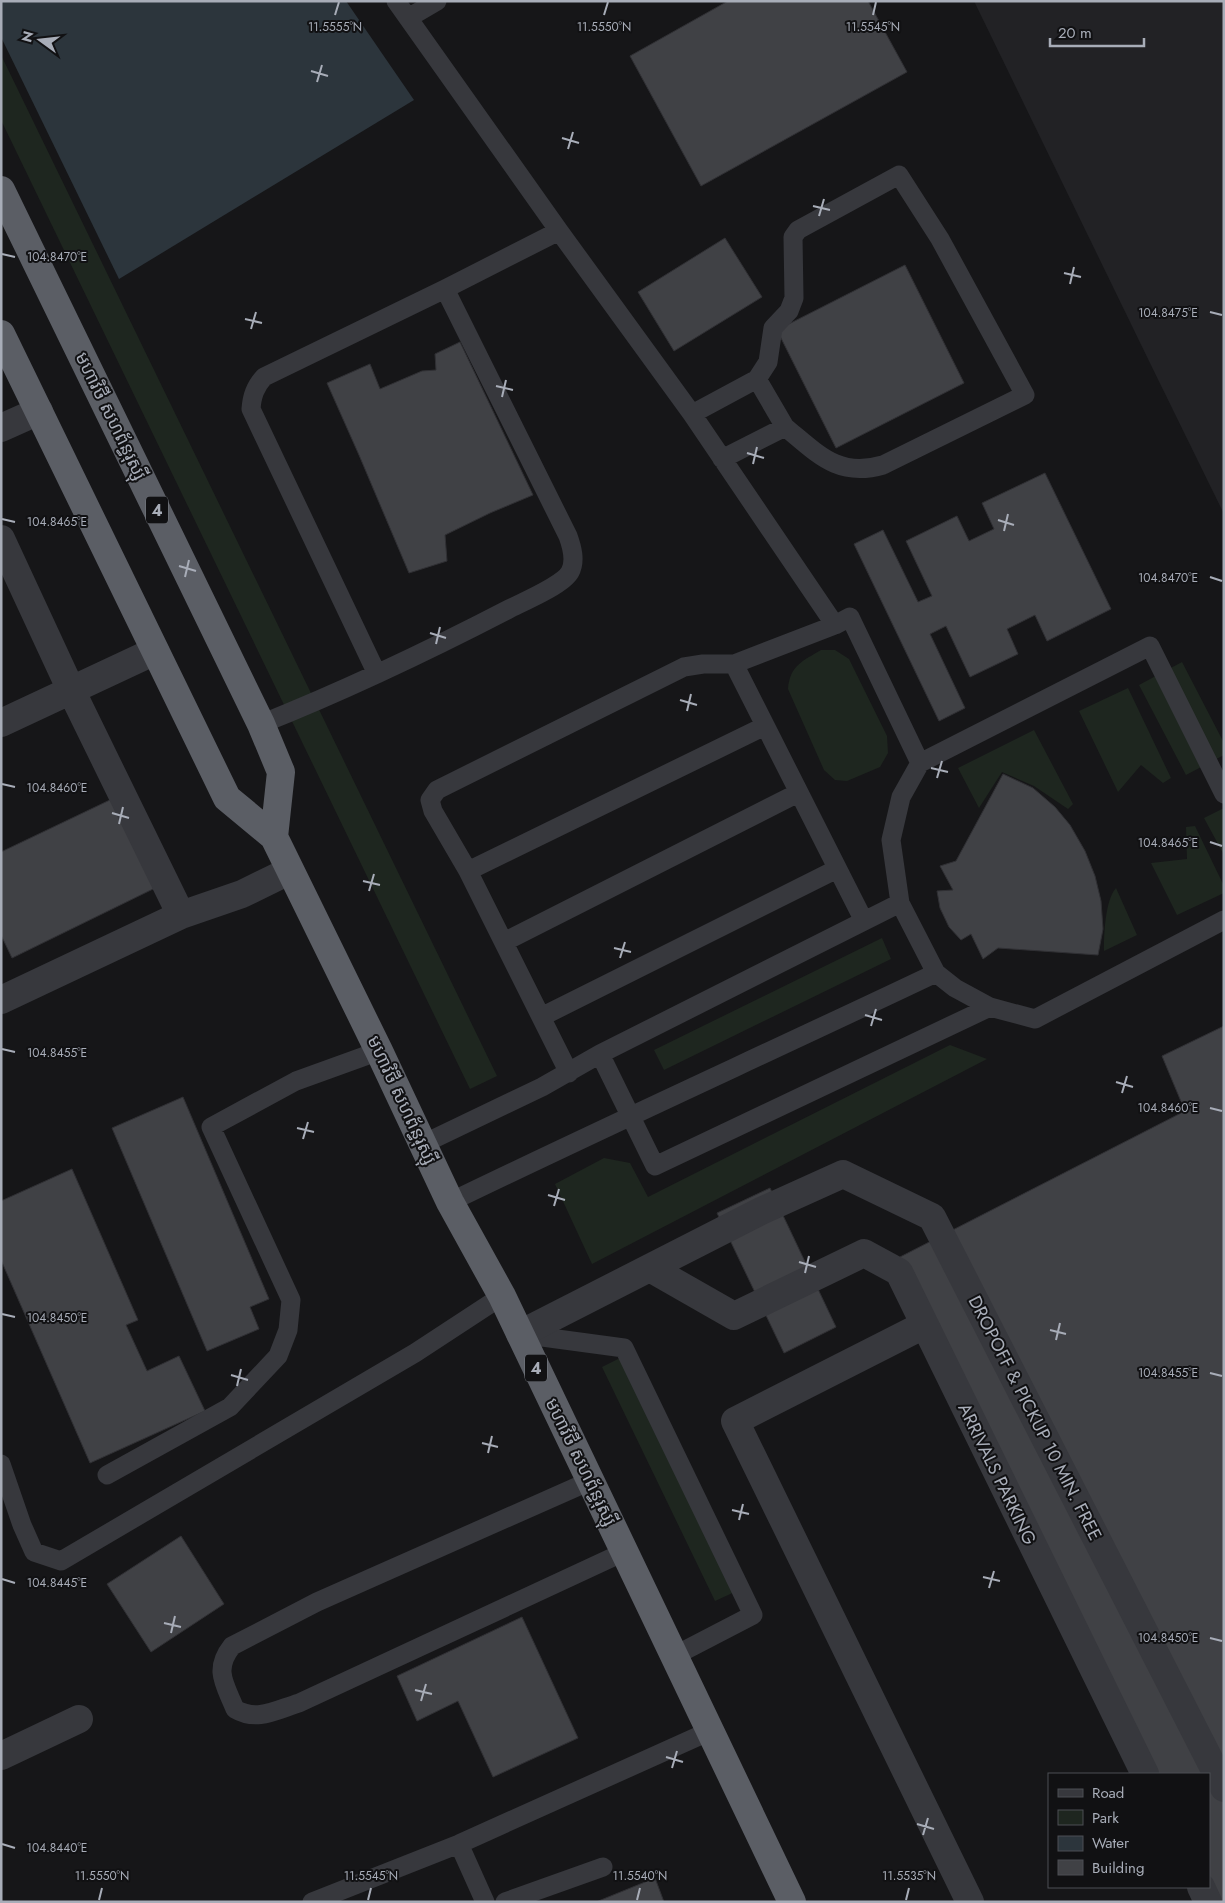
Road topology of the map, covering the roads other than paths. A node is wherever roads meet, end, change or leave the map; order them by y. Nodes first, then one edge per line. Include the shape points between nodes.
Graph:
1 (396, 1) edge
2 (437, 1) edge
3 (408, 18) junction
4 (1, 190) edge
5 (559, 231) junction
6 (445, 289) junction
7 (1, 334) edge
8 (757, 380) junction
9 (39, 411) junction
10 (692, 414) junction
11 (785, 427) junction
12 (1, 428) edge
13 (722, 459) junction
14 (1, 539) edge
15 (835, 625) junction
16 (155, 651) junction
17 (734, 664) junction
18 (377, 674) junction
19 (71, 690) junction
20 (1, 723) edge
21 (261, 724) junction
22 (765, 726) junction
23 (920, 762) junction
24 (798, 793) junction
25 (1224, 794) edge
26 (274, 837) junction
27 (837, 869) junction
28 (289, 871) junction
29 (468, 872) junction
30 (900, 903) junction
31 (181, 915) junction
32 (1224, 920) edge
33 (864, 921) junction
34 (504, 942) junction
35 (936, 974) junction
36 (1, 1000) edge
37 (990, 1006) junction
38 (541, 1017) junction
39 (379, 1051) junction
40 (600, 1054) junction
41 (569, 1073) junction
42 (632, 1117) junction
43 (423, 1144) junction
44 (450, 1202) junction
45 (650, 1268) junction
46 (502, 1296) junction
47 (924, 1325) junction
48 (520, 1334) junction
49 (1, 1464) edge
50 (108, 1475) dead end
51 (590, 1481) junction
52 (624, 1552) junction
53 (674, 1656) junction
54 (79, 1719) dead end
55 (710, 1731) junction
56 (1, 1756) edge
57 (1145, 1773) edge
58 (1224, 1788) edge
59 (459, 1844) junction
60 (603, 1867) dead end
61 (1201, 1888) edge
62 (312, 1902) edge
63 (485, 1902) edge
64 (505, 1902) edge
65 (792, 1902) edge
66 (970, 1902) edge
67 (1208, 1902) edge

1 - 3 lane
2 - 3 lane
3 - 5 lane
4 - 21 highway, មហាវិថី សហព័ន្ធរុស្ស៊ី / 4
5 - 6 lane
5 - 10 lane
6 - 18 lane via 264,377 252,397 251,409
6 - 18 lane via 574,553 570,573 552,587
7 - 9 highway, មហាវិថី សហព័ន្ធរុស្ស៊ី / 4
8 - 10 lane
8 - 11 lane
8 - 11 lane via 768,362 773,328 789,311 794,298 793,238 798,230 900,175 940,239 1025,395 883,465 866,470 838,466
9 - 12 street
9 - 16 highway, មហាវិថី សហព័ន្ធរុស្ស៊ី / 4
10 - 13 lane
11 - 13 lane
13 - 15 lane
14 - 19 street
15 - 17 lane
15 - 23 lane via 850,616
16 - 19 street
16 - 26 highway, មហាវិថី សហព័ន្ធរុស្ស៊ី / 4 via 226,798
17 - 22 lane
17 - 29 lane via 684,667 437,790 430,800 433,811
18 - 21 lane
19 - 20 street
19 - 31 street
21 - 26 highway, មហាវិថី សហព័ន្ធរុស្ស៊ី / 4 via 281,772
22 - 24 lane
22 - 29 lane
23 - 25 lane via 1150,646
23 - 30 lane via 901,797 891,840
24 - 27 lane
24 - 34 lane
26 - 28 highway, មហាវិថី សហព័ន្ធរុស្ស៊ី / 4
27 - 33 lane
27 - 38 lane
28 - 31 street via 242,894
28 - 39 highway, មហាវិថី សហព័ន្ធរុស្ស៊ី / 4
29 - 34 lane
30 - 33 lane
30 - 35 lane
31 - 36 street
32 - 37 lane via 1035,1019
33 - 40 lane
34 - 38 lane
35 - 37 lane
35 - 42 lane
37 - 42 lane via 655,1166
38 - 41 lane
39 - 43 highway, មហាវិថី សហព័ន្ធរុស្ស៊ី / 4
39 - 50 lane via 296,1081 211,1126 290,1300 288,1330 278,1356 230,1407
40 - 41 lane
40 - 42 lane
41 - 43 lane
42 - 44 lane
43 - 44 highway, មហាវិថី សហព័ន្ធរុស្ស៊ី / 4
44 - 46 highway, មហាវិថី សហព័ន្ធរុស្ស៊ី / 4
45 - 47 street, ARRIVALS PARKING via 734,1316 864,1253 899,1272
45 - 48 street
45 - 58 street, DROPOFF & PICKUP 10 MIN. FREE via 761,1211 843,1174 932,1217
46 - 48 highway, មហាវិថី សហព័ន្ធរុស្ស៊ី / 4
46 - 49 lane via 414,1353 61,1561 34,1552
47 - 57 street, ARRIVALS PARKING
47 - 66 street via 735,1421
48 - 51 highway, មហាវិថី សហព័ន្ធរុស្ស៊ី / 4
48 - 53 lane via 624,1348 736,1579 752,1615
51 - 52 highway, មហាវិថី សហព័ន្ធរុស្ស៊ី / 4
51 - 52 lane via 316,1602 232,1646 224,1656 220,1672 235,1709 255,1716 299,1703
52 - 53 highway, មហាវិថី សហព័ន្ធរុស្ស៊ី / 4
53 - 55 highway, មហាវិថី សហព័ន្ធរុស្ស៊ី / 4
54 - 56 street
55 - 59 lane
55 - 65 highway, មហាវិថី សហព័ន្ធរុស្ស៊ី / 4
59 - 62 lane
59 - 63 lane
60 - 64 lane
61 - 67 street

